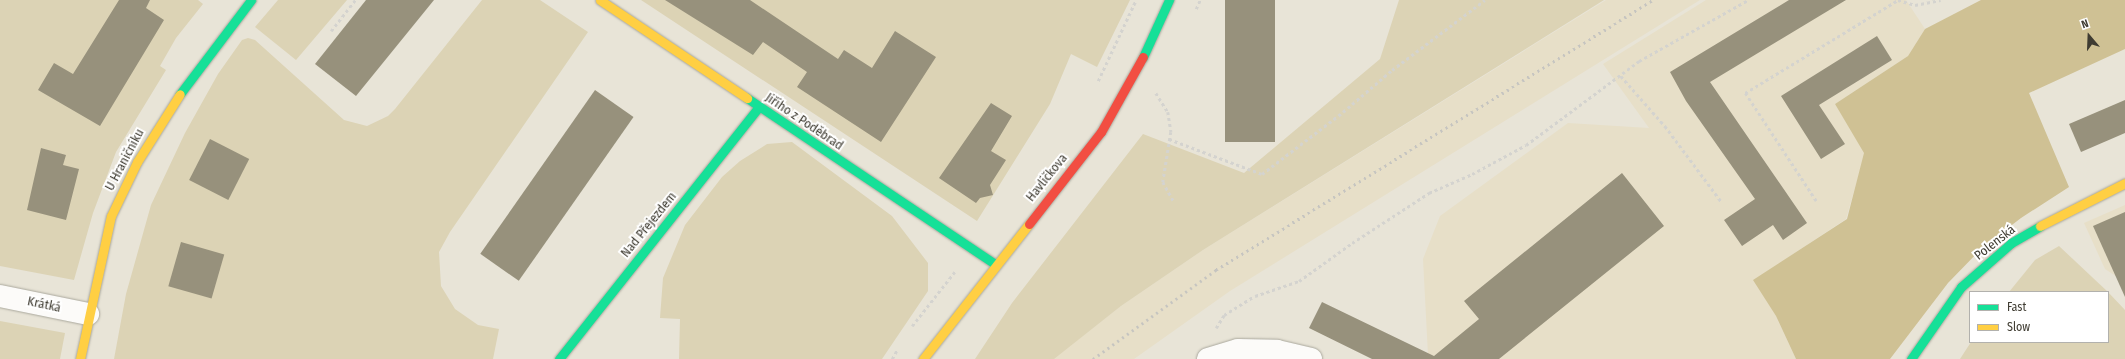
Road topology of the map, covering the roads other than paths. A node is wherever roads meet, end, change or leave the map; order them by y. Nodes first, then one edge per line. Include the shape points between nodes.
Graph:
1 (251, 0) edge
2 (600, 0) edge
3 (1169, 0) edge
4 (759, 107) junction
5 (2125, 183) edge
6 (995, 264) junction
7 (0, 296) edge
8 (88, 314) junction
9 (80, 359) edge
10 (559, 359) edge
11 (923, 359) edge
12 (1208, 359) edge
13 (1311, 359) edge
14 (1911, 359) edge

1 - 8 street, U Hraničníku via 172,104 137,162 111,216
2 - 4 street, Jiřího z Poděbrad
3 - 6 street, Havlíčkova via 1136,73 1101,132
4 - 6 street, Jiřího z Poděbrad
4 - 10 street, Nad Přejezdem
5 - 14 street, Polenská via 2062,214 2011,244 1961,287
6 - 11 street, Havlíčkova
7 - 8 street, Krátká
8 - 9 street, U Hraničníku
12 - 13 street via 1238,350 1277,351

